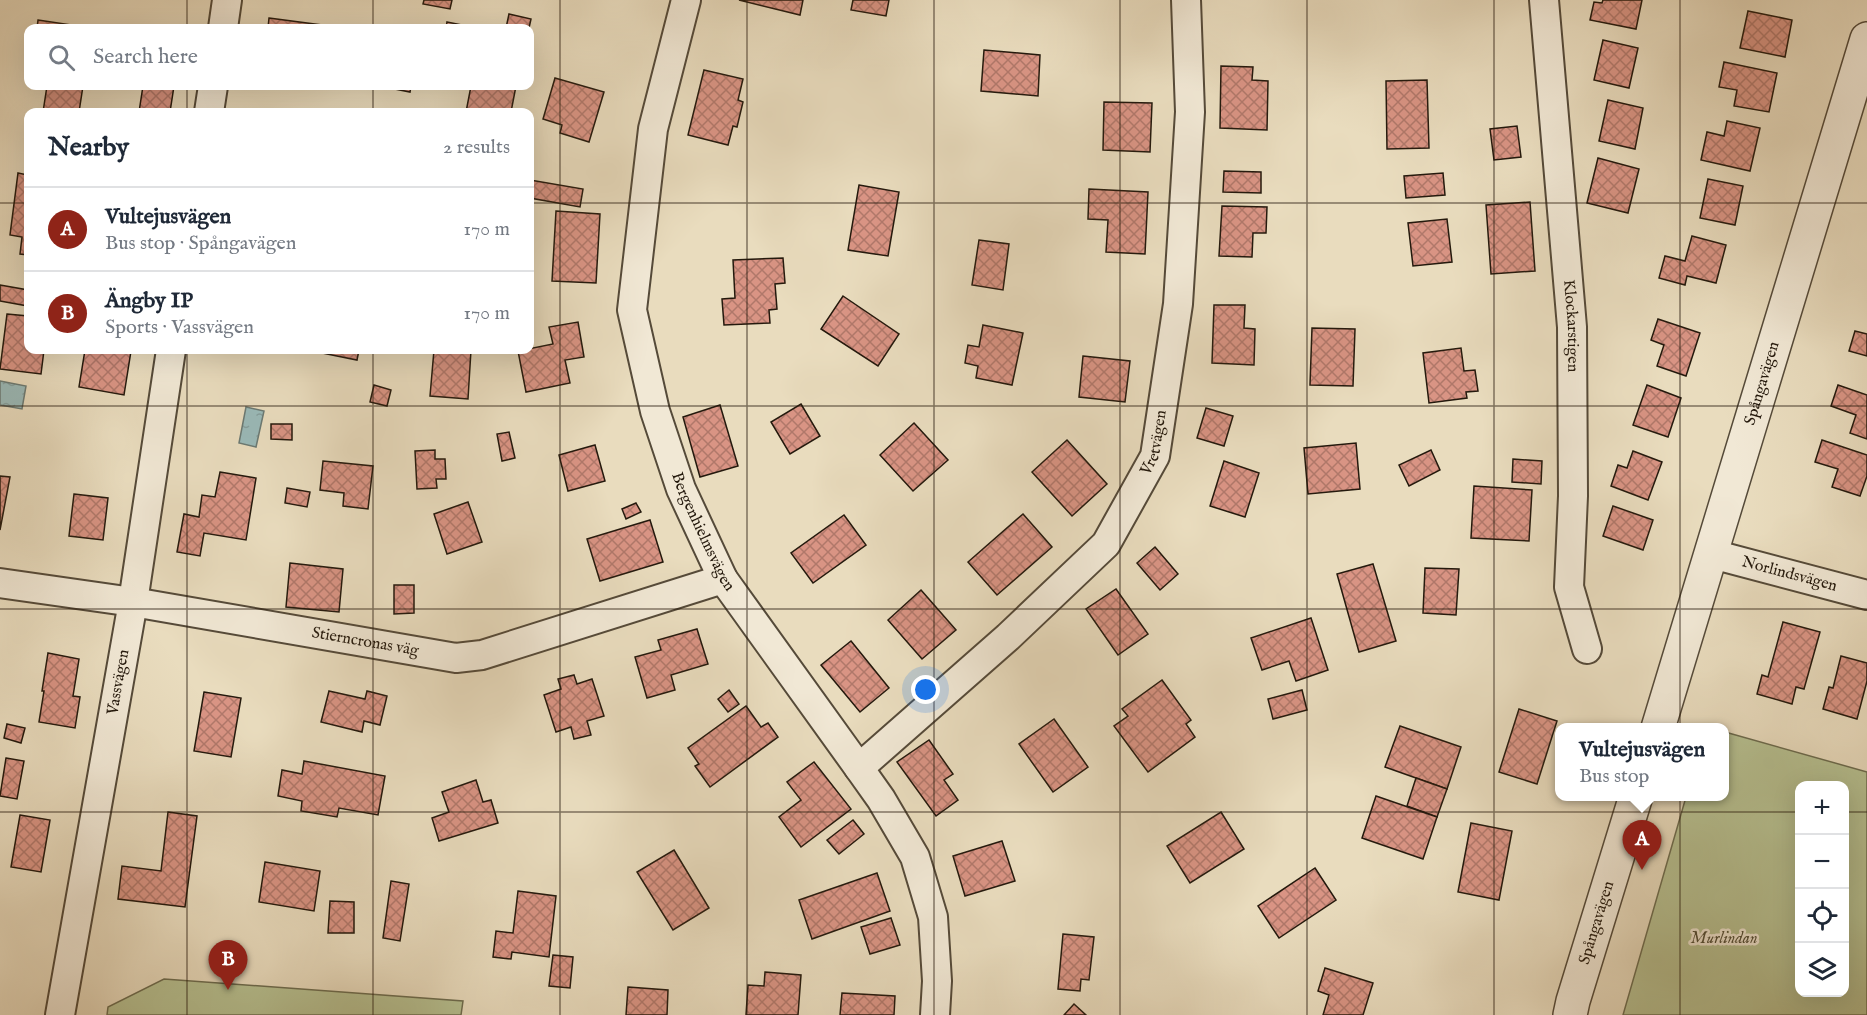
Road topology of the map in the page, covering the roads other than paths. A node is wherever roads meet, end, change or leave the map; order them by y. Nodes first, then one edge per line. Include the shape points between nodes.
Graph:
1 (227, 0) edge
2 (686, 0) edge
3 (1186, 0) edge
4 (1544, 0) edge
5 (223, 24) edge
6 (1867, 39) edge
7 (212, 90) edge
8 (209, 108) edge
9 (170, 354) edge
10 (1712, 554) junction
11 (723, 579) junction
12 (0, 583) edge
13 (1867, 595) edge
14 (132, 602) junction
15 (1587, 649) dead end
16 (1660, 723) edge
17 (859, 768) junction
18 (1634, 801) edge
19 (60, 1015) edge
20 (935, 1015) edge
21 (1570, 1015) edge

1 - 5 street
2 - 11 street, Bergenhielmsvägen via 653,129 632,310 655,411 681,489
3 - 17 street, Vretvägen via 1190,112 1178,304 1155,456 1106,544 1008,637
4 - 15 street, Klockarstigen via 1572,327 1569,587
6 - 10 street, Spångavägen
7 - 8 street
9 - 14 street, Vassvägen
10 - 13 street, Norlindsvägen
10 - 16 street, Spångavägen
11 - 14 street, Stierncronas väg via 482,655 456,658
11 - 17 street, Bergenhielmsvägen
12 - 14 street, Stierncronas väg
14 - 19 street, Vassvägen
17 - 20 street, Bergenhielmsvägen via 915,857 933,917
18 - 21 street, Spångavägen

